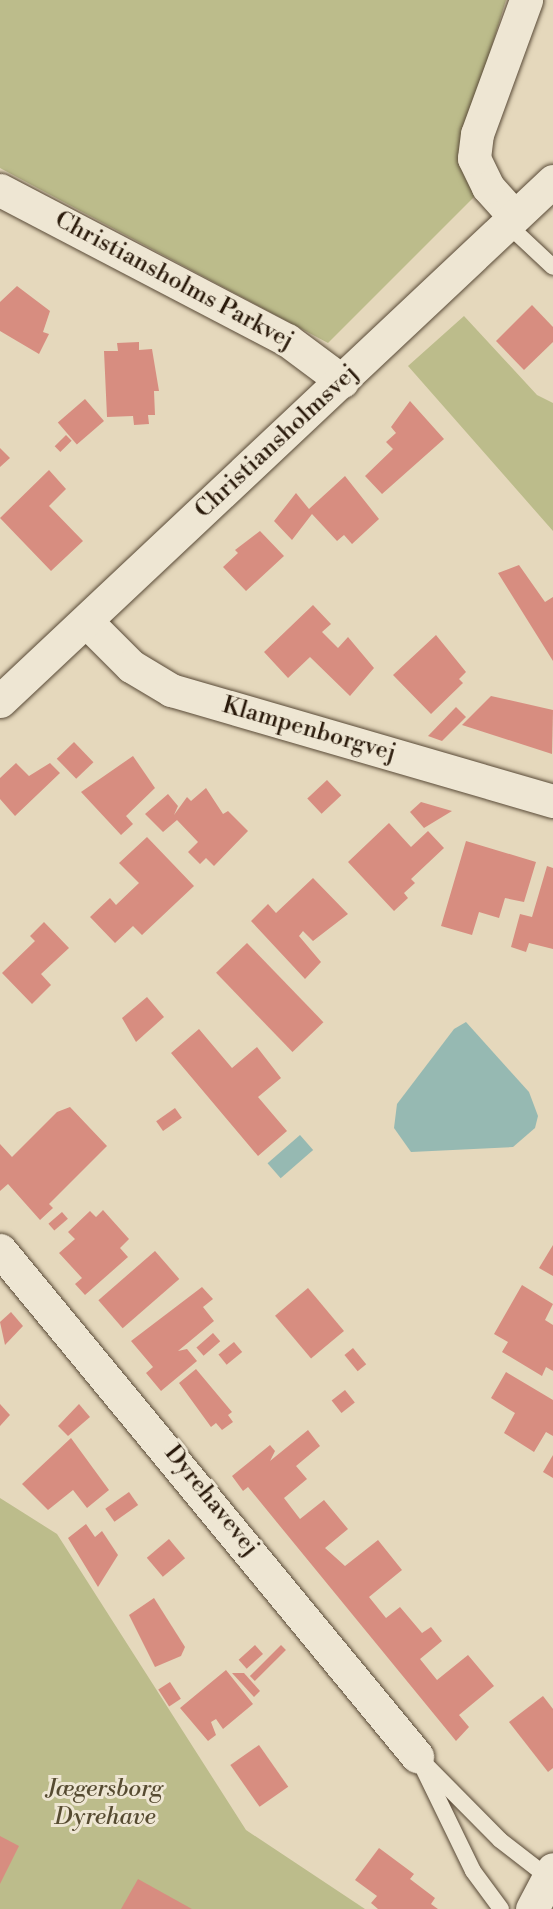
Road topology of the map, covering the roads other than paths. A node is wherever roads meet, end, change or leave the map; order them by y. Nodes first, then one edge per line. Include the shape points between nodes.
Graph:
1 (526, 0) edge
2 (553, 181) edge
3 (0, 190) edge
4 (510, 220) junction
5 (553, 267) edge
6 (342, 381) junction
7 (86, 621) junction
8 (0, 701) edge
9 (553, 801) edge
10 (0, 1250) edge
11 (417, 1756) junction
12 (551, 1876) edge
13 (501, 1909) edge
14 (532, 1909) edge

1 - 4 street via 474,158
2 - 4 street, Christiansholmsvej
3 - 6 street, Christiansholms Parkvej via 287,340
4 - 5 lane
4 - 6 street, Christiansholmsvej
6 - 7 street, Christiansholmsvej
7 - 8 street, Christiansholmsvej
7 - 9 street, Klampenborgvej via 131,666 171,690
10 - 11 street, Dyrehavevej
11 - 12 lane, Dyrehavevej via 500,1840
11 - 13 lane, Dyrehavevej via 472,1871
12 - 14 street

